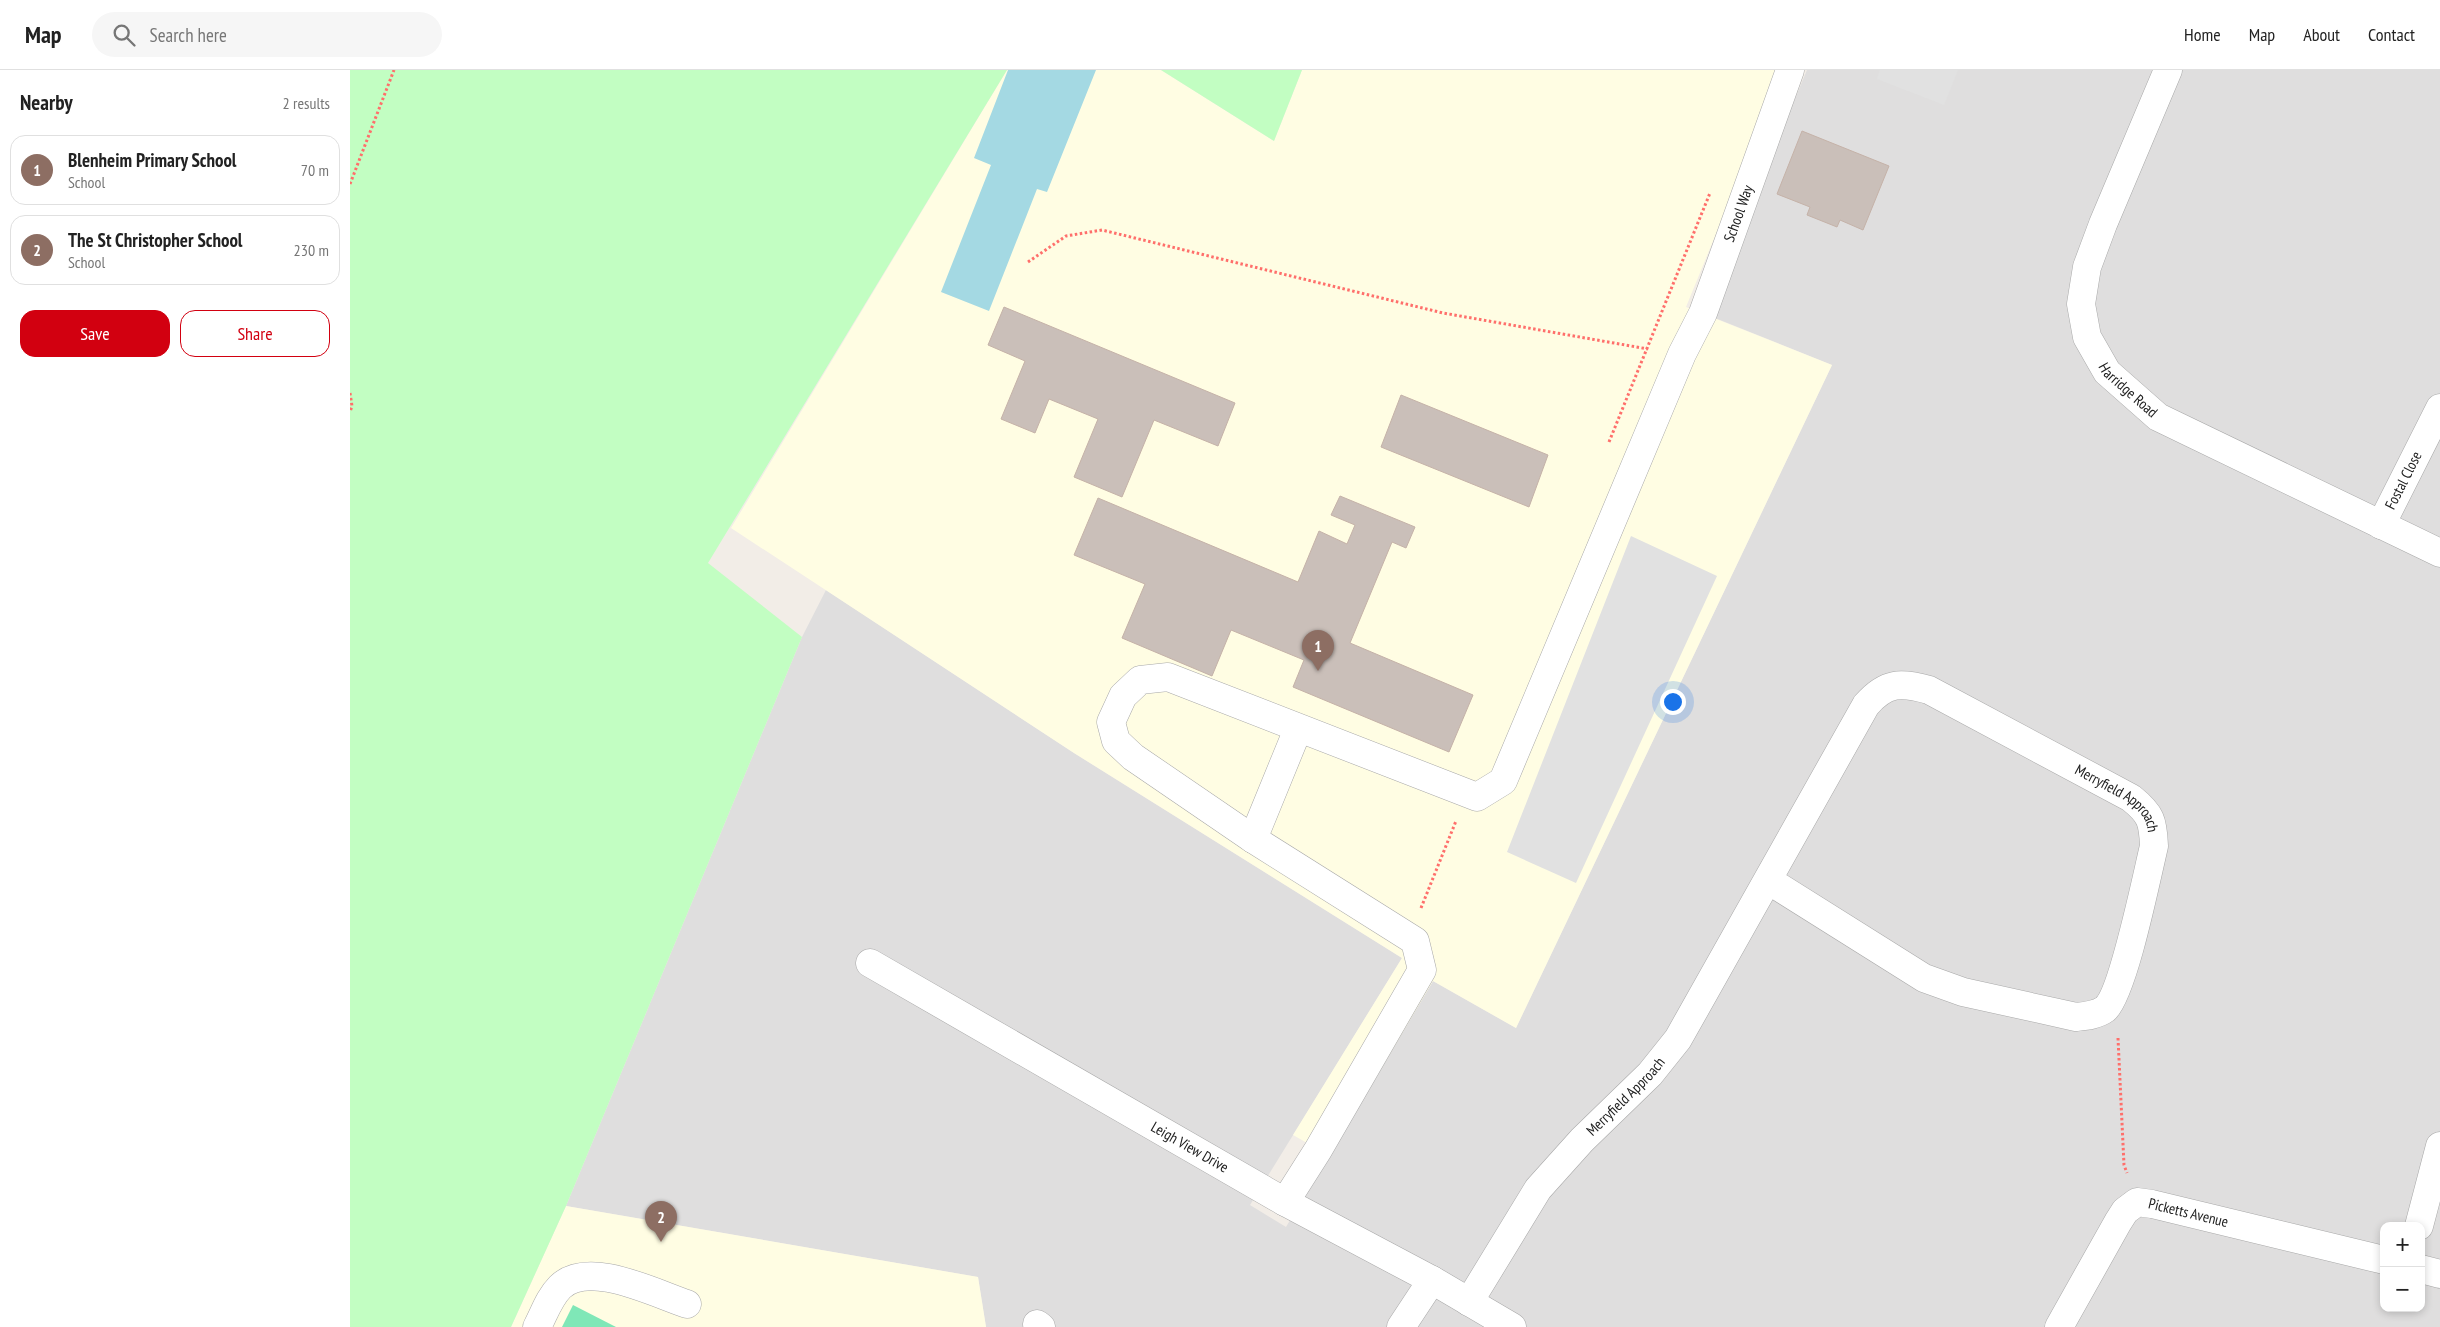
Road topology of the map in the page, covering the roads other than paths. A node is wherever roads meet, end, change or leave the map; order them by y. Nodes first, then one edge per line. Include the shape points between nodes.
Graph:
1 (1790, 70) edge
2 (2168, 70) edge
3 (2440, 408) edge
4 (2381, 525) junction
5 (2440, 553) edge
6 (1298, 729) junction
7 (1253, 839) junction
8 (1768, 880) junction
9 (870, 963) dead end
10 (2440, 1146) edge
11 (1285, 1202) junction
12 (2420, 1222) edge
13 (2380, 1259) edge
14 (2425, 1270) edge
15 (2440, 1274) edge
16 (1432, 1280) junction
17 (1469, 1302) junction
18 (687, 1304) dead end
19 (537, 1327) edge
20 (1401, 1327) edge
21 (1512, 1327) edge
22 (2059, 1327) edge

1 - 6 street, School Way via 1703,313 1682,354 1503,781 1477,797
2 - 4 street, Harridge Road via 2087,267 2081,304 2087,337 2107,372 2158,417
3 - 4 street, Fostal Close
4 - 5 street, Harridge Road
6 - 7 street
6 - 7 street via 1168,677 1140,680 1123,696 1111,722 1116,741 1133,757
7 - 11 street via 1415,941 1422,970
8 - 8 street, Merryfield Approach via 1924,978 1963,992 2076,1017 2089,1016 2105,1009 2118,988 2154,846 2153,826 2147,810 2131,798 1929,690 1909,684 1892,685 1876,693 1866,705
8 - 17 street, Merryfield Approach via 1678,1039 1650,1074 1582,1140 1538,1189
9 - 11 street, Leigh View Drive
10 - 12 street
11 - 16 street, Leigh View Drive
13 - 22 street, Picketts Avenue via 2137,1202 2125,1211 2118,1222
14 - 15 street
16 - 17 street, Leigh View Drive
16 - 20 street
17 - 21 street, Leigh View Drive
18 - 19 street via 594,1275 578,1277 560,1287

